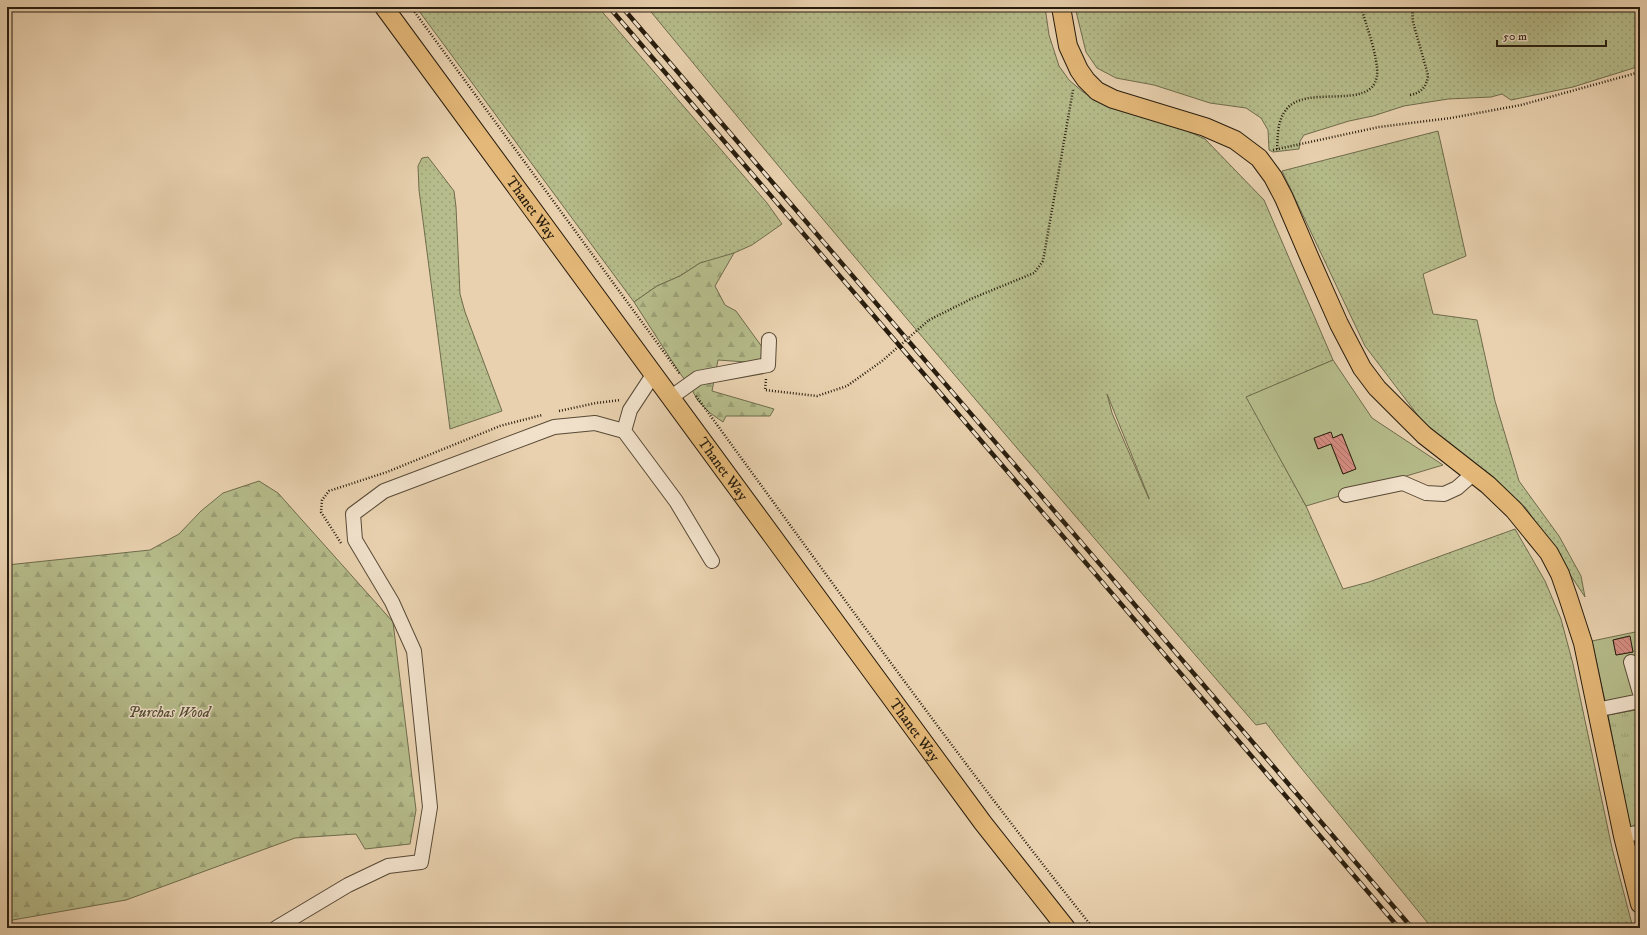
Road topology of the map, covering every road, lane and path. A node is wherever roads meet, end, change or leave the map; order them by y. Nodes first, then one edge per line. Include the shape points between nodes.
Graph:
1 (384, 7) edge
2 (411, 7) edge
3 (1061, 7) edge
4 (1361, 7) edge
5 (1412, 7) edge
6 (1079, 70) junction
7 (1640, 72) edge
8 (1410, 95) dead end
9 (1277, 149) junction
10 (1259, 158) junction
11 (769, 340) dead end
12 (768, 365) junction
13 (653, 375) junction
14 (689, 385) junction
15 (670, 398) junction
16 (624, 431) junction
17 (1474, 473) junction
18 (1346, 495) dead end
19 (712, 561) dead end
20 (1631, 662) dead end
21 (1640, 693) edge
22 (1640, 701) edge
23 (1596, 710) junction
24 (1640, 832) edge
25 (1623, 836) junction
26 (1638, 899) edge
27 (276, 928) edge
28 (1066, 928) edge
29 (1093, 928) edge

1 - 13 main road, Thanet Way
2 - 14 path
3 - 6 main road via 1068,46
4 - 9 path via 1376,64 1377,75 1374,83 1369,90 1361,94 1305,99 1292,104 1278,126
5 - 8 path via 1413,22 1428,75 1424,88 1417,94
6 - 10 main road via 1097,90 1113,99 1205,127 1235,140
6 - 12 path, bridge via 1043,261 1034,273 973,298 930,320 847,386 817,396 765,390
7 - 9 path via 1521,105 1451,118 1379,127
9 - 10 path
10 - 17 main road via 1284,198 1310,261 1362,368 1377,388 1410,422
11 - 12 lane
12 - 14 lane via 698,378
13 - 15 main road, Thanet Way
13 - 16 lane via 630,410
14 - 15 lane
14 - 29 path via 909,688
15 - 28 main road, Thanet Way via 983,823
16 - 19 lane via 676,501
16 - 27 lane via 595,423 554,427 384,491 353,514 355,540 392,602 414,651 430,806 421,862 388,866 348,885
17 - 18 lane via 1457,488 1444,494 1426,493 1403,483
17 - 23 main road via 1529,527 1560,574 1582,643
20 - 21 lane
22 - 23 lane
23 - 25 main road
24 - 25 lane
25 - 26 main road

